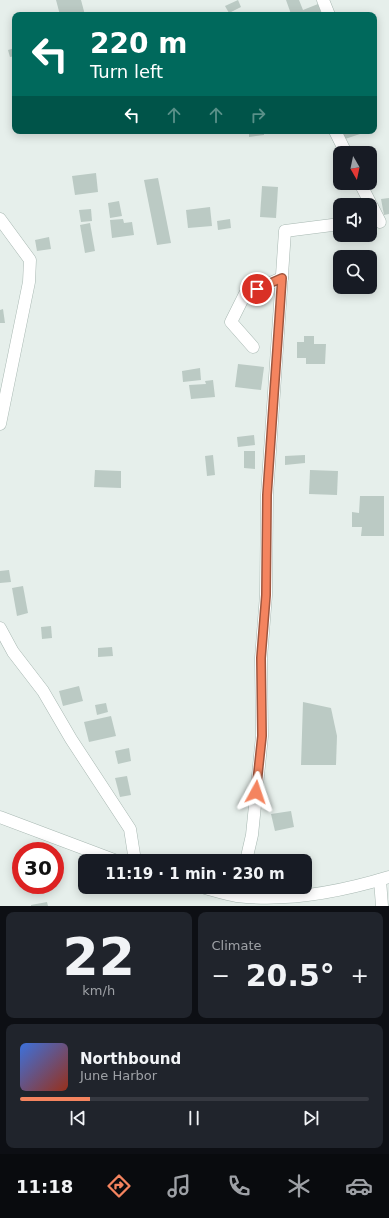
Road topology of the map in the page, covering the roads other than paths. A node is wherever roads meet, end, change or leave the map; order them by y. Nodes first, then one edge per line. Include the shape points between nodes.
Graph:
1 (323, 0) edge
2 (328, 12) edge
3 (336, 134) edge
4 (342, 146) edge
5 (364, 190) edge
6 (0, 219) edge
7 (380, 222) edge
8 (333, 225) edge
9 (282, 278) junction
10 (253, 347) dead end
11 (0, 424) edge
12 (0, 628) edge
13 (0, 817) edge
14 (98, 854) edge
15 (134, 854) edge
16 (248, 854) edge
17 (385, 878) edge
18 (254, 894) edge
19 (295, 902) edge
20 (382, 906) edge

1 - 2 street
3 - 4 street
5 - 7 street
6 - 11 street via 30,260 29,282
8 - 9 street via 285,231
9 - 10 street via 245,294 231,322
9 - 16 street via 267,495 266,595 261,658 262,736 252,835
12 - 15 street via 130,829
13 - 14 street
17 - 19 street
17 - 20 street
18 - 19 street

